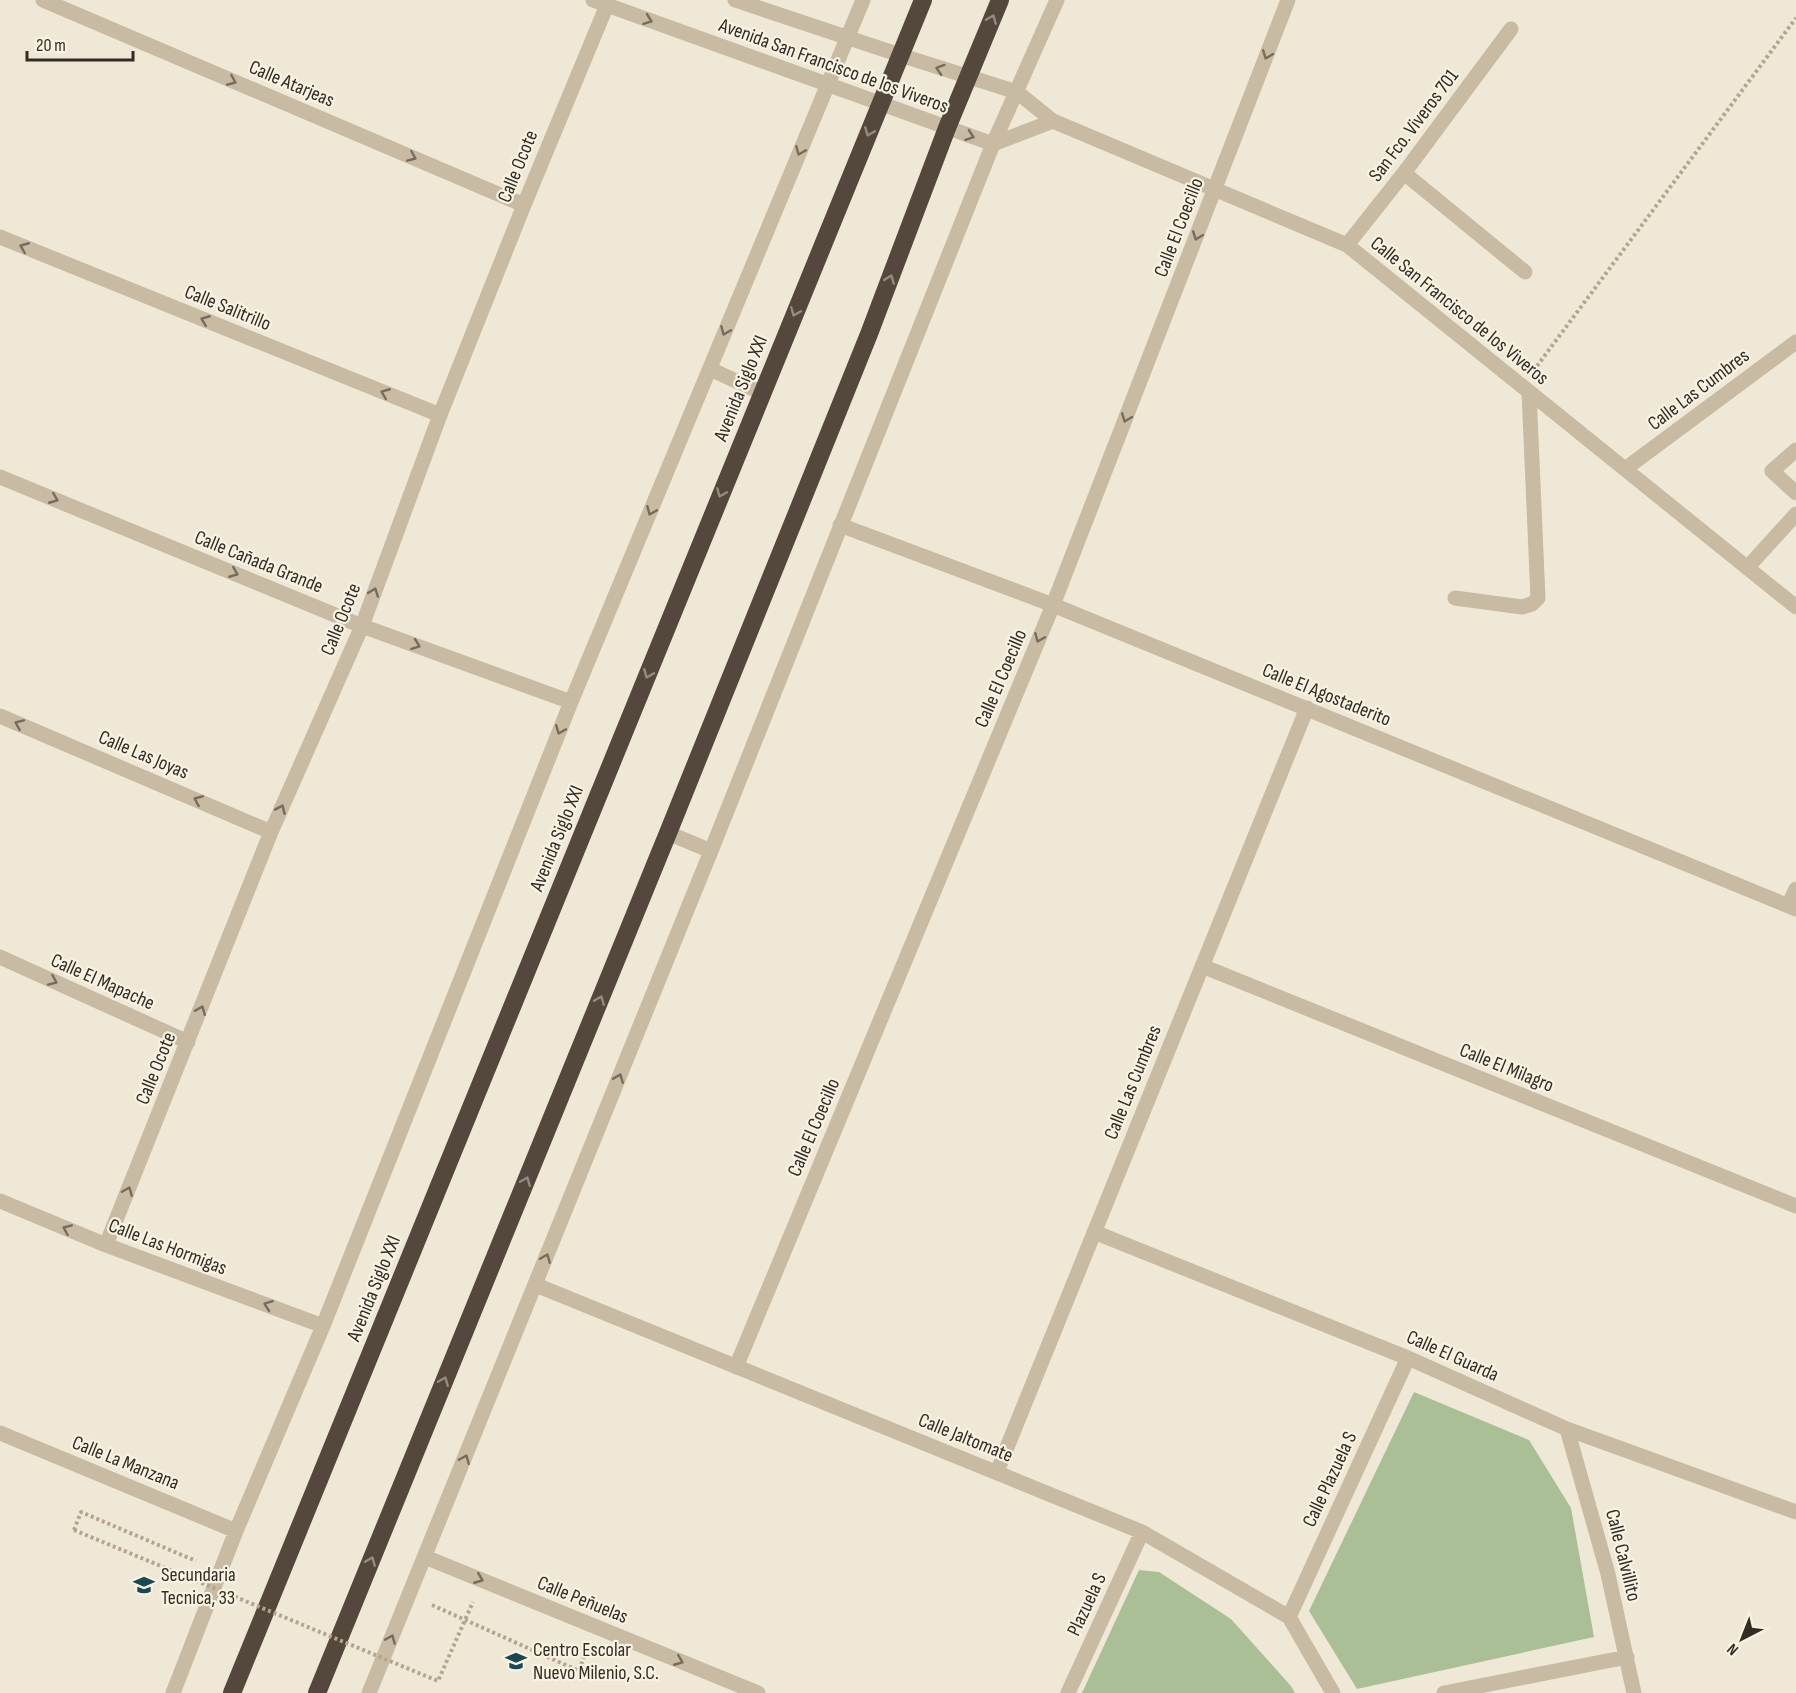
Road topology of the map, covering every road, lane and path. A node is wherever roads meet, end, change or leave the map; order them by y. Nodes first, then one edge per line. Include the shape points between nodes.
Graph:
1 (43, 0) edge
2 (735, 0) edge
3 (863, 0) edge
4 (922, 0) edge
5 (1000, 0) edge
6 (1057, 0) edge
7 (1288, 0) edge
8 (600, 3) edge
9 (1796, 18) edge
10 (1511, 29) dead end
11 (848, 38) junction
12 (900, 55) junction
13 (969, 78) junction
14 (828, 84) junction
15 (1017, 92) junction
16 (880, 104) junction
17 (1053, 121) junction
18 (947, 128) junction
19 (993, 144) junction
20 (1404, 173) junction
21 (1215, 190) junction
22 (524, 205) junction
23 (0, 237) edge
24 (1347, 245) junction
25 (1525, 272) dead end
26 (1796, 342) edge
27 (710, 369) junction
28 (1526, 389) junction
29 (762, 393) junction
30 (440, 415) junction
31 (1796, 450) edge
32 (1625, 469) junction
33 (0, 477) edge
34 (1796, 493) edge
35 (1796, 514) edge
36 (840, 525) junction
37 (1747, 568) junction
38 (1455, 598) dead end
39 (1053, 605) junction
40 (1796, 607) edge
41 (362, 626) junction
42 (571, 702) junction
43 (1307, 708) junction
44 (0, 716) edge
45 (271, 832) junction
46 (668, 833) junction
47 (711, 851) junction
48 (1796, 889) edge
49 (1792, 907) edge
50 (0, 957) edge
51 (1202, 966) junction
52 (188, 1042) junction
53 (0, 1200) edge
54 (1796, 1206) edge
55 (1094, 1232) junction
56 (106, 1245) junction
57 (536, 1286) junction
58 (323, 1326) junction
59 (1408, 1358) junction
60 (736, 1367) junction
61 (1567, 1429) junction
62 (0, 1433) edge
63 (997, 1472) junction
64 (1796, 1512) edge
65 (237, 1530) junction
66 (1142, 1532) junction
67 (425, 1557) junction
68 (222, 1572) junction
69 (410, 1595) junction
70 (483, 1606) dead end
71 (1289, 1617) junction
72 (576, 1647) dead end
73 (1627, 1657) junction
74 (172, 1693) edge
75 (232, 1693) edge
76 (317, 1693) edge
77 (369, 1693) edge
78 (758, 1693) edge
79 (1068, 1693) edge
80 (1333, 1693) edge
81 (1444, 1693) edge
82 (1634, 1693) edge

1 -> 22 street, Calle Atarjeas
2 - 11 street, Avenida San Francisco de los Viveros
3 - 11 street, Avenida Siglo XXI
4 - 12 highway, Avenida Siglo XXI
13 -> 5 highway
6 - 15 street
7 -> 21 street, Calle El Coecillo
8 -> 14 street, Avenida San Francisco de los Viveros
8 - 22 street, Calle Ocote
9 - 28 path
10 - 20 street, San Fco. Viveros 701
11 - 12 street, Avenida San Francisco de los Viveros
11 - 14 street, Avenida Siglo XXI
13 -> 12 street, Avenida San Francisco de los Viveros
12 - 16 highway, Avenida Siglo XXI
13 - 15 street, Avenida San Francisco de los Viveros
13 - 18 highway
14 - 16 street, Avenida San Francisco de los Viveros
14 -> 27 street, Avenida Siglo XXI
15 - 17 street, Calle San Francisco de los Viveros
15 - 19 street
16 - 18 street, Avenida San Francisco de los Viveros
16 -> 29 highway, Avenida Siglo XXI
17 - 19 street
17 - 21 street, Calle San Francisco de los Viveros
18 -> 19 street, Avenida San Francisco de los Viveros
46 -> 18 highway via 869,334
19 - 36 street
20 - 24 street, San Fco. Viveros 701
20 - 25 street
21 - 24 street, Calle San Francisco de los Viveros
21 -> 39 street, Calle El Coecillo
22 - 30 street, Calle Ocote
30 -> 23 street, Calle Salitrillo
24 - 28 street, Calle San Francisco de los Viveros
26 - 32 street, Calle Las Cumbres
27 - 29 street
27 -> 42 street, Avenida Siglo XXI
28 - 32 street, Calle San Francisco de los Viveros
28 - 38 street via 1538,598 1522,607
29 -> 75 highway, Avenida Siglo XXI
41 -> 30 street, Calle Ocote
31 - 34 street via 1772,471
32 - 37 street, Calle San Francisco de los Viveros
33 -> 41 street, Calle Cañada Grande
35 - 37 street
36 - 39 street, Calle El Agostaderito
36 - 47 street
37 - 40 street, Calle San Francisco de los Viveros
39 - 43 street, Calle El Agostaderito
39 -> 60 street, Calle El Coecillo
41 -> 42 street, Calle Cañada Grande
45 -> 41 street, Calle Ocote
42 -> 58 street, Avenida Siglo XXI
43 - 49 street, Calle El Agostaderito
43 - 51 street, Calle Las Cumbres
45 -> 44 street, Calle Las Joyas
52 -> 45 street, Calle Ocote
46 - 47 street
76 -> 46 highway
57 -> 47 street
48 - 49 street
50 -> 52 street, Calle El Mapache
51 - 54 street, Calle El Milagro
51 - 55 street, Calle Las Cumbres
56 -> 52 street, Calle Ocote
56 -> 53 street, Calle Las Hormigas
55 - 59 street, Calle El Guarda
55 - 63 street, Calle Las Cumbres
58 -> 56 street, Calle Las Hormigas
57 - 60 street, Calle Jaltomate
67 -> 57 street
58 - 65 street, Avenida Siglo XXI
59 - 61 street, Calle El Guarda
59 - 71 street, Calle Plazuela S
60 - 63 street, Calle Jaltomate
61 - 64 street, Calle El Guarda
61 - 73 street, Calle Calvillito
62 - 65 street, Calle La Manzana
63 - 66 street, Calle Jaltomate
65 - 68 street, Avenida Siglo XXI
66 - 71 street, Calle Jaltomate
66 - 79 street, Plazuela S
67 - 69 street
67 -> 78 street, Calle Peñuelas
68 - 70 path, bridge via 81,1512 74,1530 438,1681 473,1602
68 - 74 street, Avenida Siglo XXI
69 - 72 path via 579,1671 587,1652
77 -> 69 street
71 - 80 street, Calle Jaltomate
73 - 81 street
73 - 82 street, Calle Calvillito

